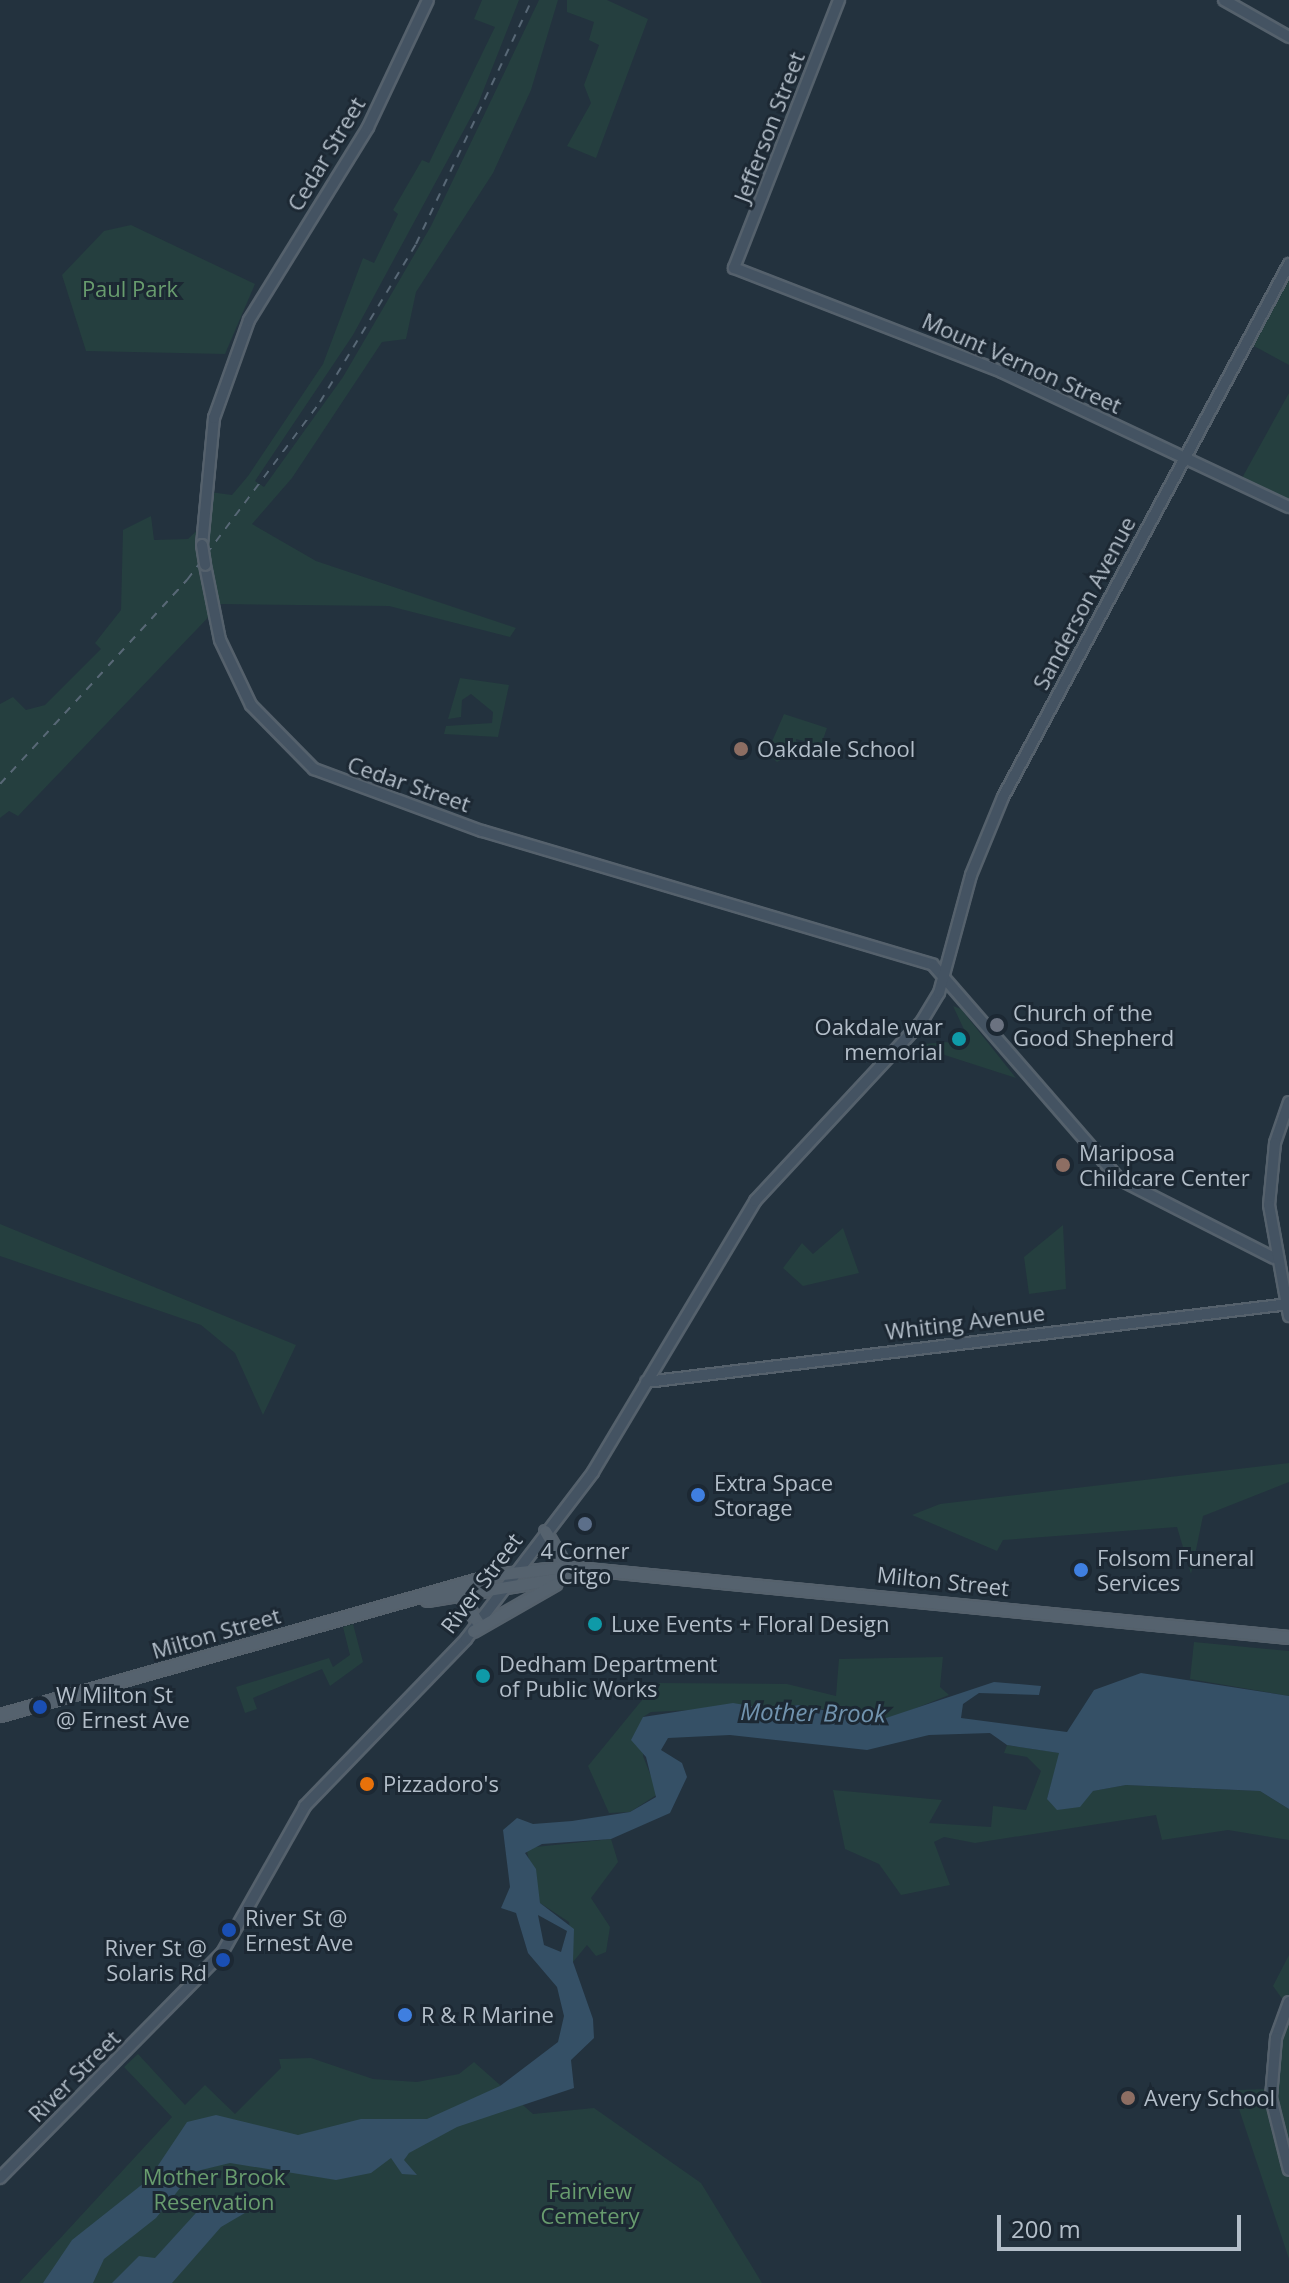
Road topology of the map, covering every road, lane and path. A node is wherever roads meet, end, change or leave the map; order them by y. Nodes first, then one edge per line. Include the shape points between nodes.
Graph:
1 (428, 0) edge
2 (839, 0) edge
3 (1224, 0) edge
4 (1289, 37) edge
5 (1289, 264) edge
6 (734, 268) joint
7 (1184, 456) junction
8 (1289, 507) edge
9 (945, 972) junction
10 (1289, 1102) edge
11 (1274, 1258) junction
12 (1288, 1304) edge
13 (1289, 1316) edge
14 (646, 1382) junction
15 (545, 1531) junction
16 (516, 1571) junction
17 (568, 1573) junction
18 (505, 1588) junction
19 (460, 1595) junction
20 (383, 1607) junction
21 (476, 1628) junction
22 (1289, 1637) edge
23 (0, 1715) edge
24 (1289, 2002) edge
25 (1289, 2170) edge
26 (0, 2178) edge

1 - 9 street, Cedar Street, bridge via 368,127 249,320 214,418 202,545 220,640 251,705 286,748 325,775 482,831 824,928
2 - 6 street, Jefferson Street
3 - 4 street
5 - 7 street, Sanderson Avenue
6 - 7 street, Mount Vernon Street via 967,357
7 - 8 street, Mount Vernon Street
7 - 9 street, Sanderson Avenue via 985,835
9 - 11 street via 1037,1089 1119,1179
9 - 14 street, River Street via 901,1047 755,1201
10 - 11 street via 1269,1186
11 - 12 street
12 - 13 street
12 - 14 street, Whiting Avenue
14 - 15 street, River Street via 593,1472
15 - 16 street, River Street
15 - 17 main road
16 - 17 main road, Milton Street
16 - 18 street, River Street
16 - 20 main road, Milton Street
17 - 18 main road, Milton Street
17 - 21 main road
17 - 22 main road, Milton Street via 792,1584
18 - 19 main road, Milton Street
18 - 21 street, River Street
19 - 20 main road, Milton Street
19 - 21 main road
20 - 23 main road, Milton Street
21 - 26 street, River Street via 314,1795 242,1924 205,1973
24 - 25 street via 1271,2086 1273,2121

